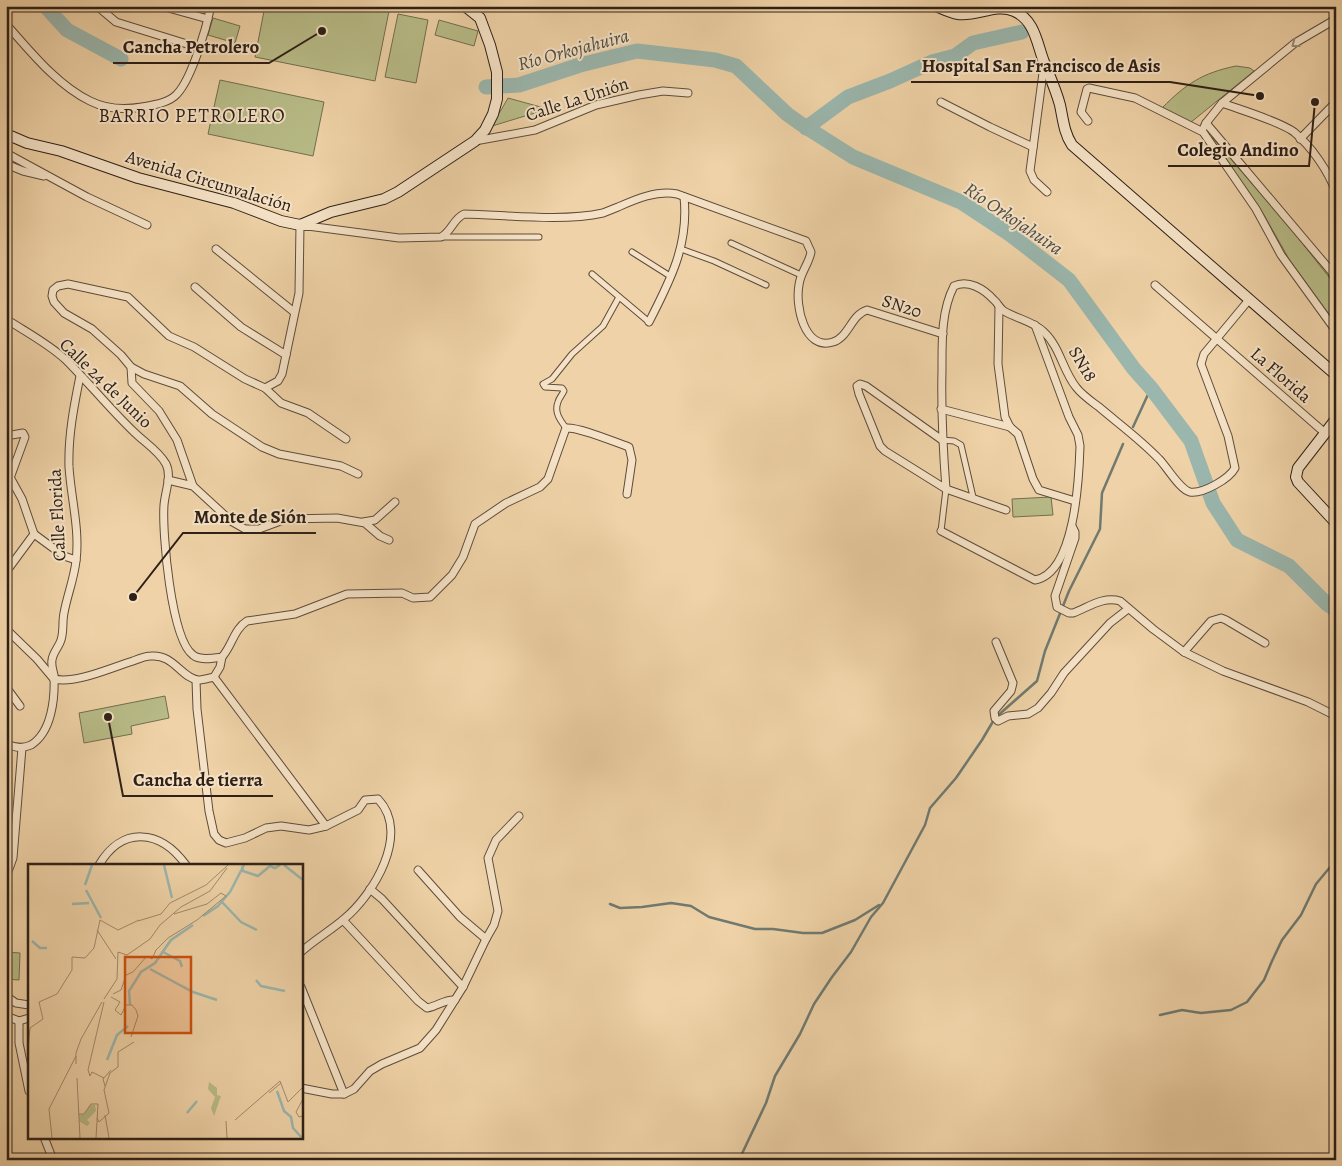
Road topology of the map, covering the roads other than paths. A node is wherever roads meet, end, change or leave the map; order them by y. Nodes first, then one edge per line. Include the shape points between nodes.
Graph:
1 (98, 6) edge
2 (161, 6) edge
3 (211, 6) edge
4 (465, 6) edge
5 (936, 6) edge
6 (1336, 18) edge
7 (208, 19) junction
8 (6, 24) edge
9 (200, 48) junction
10 (1044, 62) junction
11 (688, 93) dead end
12 (942, 102) dead end
13 (1336, 102) edge
14 (1222, 104) junction
15 (1088, 120) dead end
16 (1206, 123) junction
17 (1203, 132) junction
18 (6, 134) edge
19 (1300, 138) junction
20 (475, 142) junction
21 (1033, 147) junction
22 (6, 153) edge
23 (6, 164) edge
24 (55, 179) junction
25 (1047, 192) dead end
26 (1336, 192) edge
27 (684, 197) junction
28 (147, 225) dead end
29 (300, 225) junction
30 (441, 236) junction
31 (539, 236) dead end
32 (731, 244) dead end
33 (216, 249) dead end
34 (681, 249) junction
35 (632, 252) dead end
36 (1333, 270) edge
37 (592, 274) dead end
38 (801, 275) junction
39 (670, 276) junction
40 (1336, 281) edge
41 (766, 285) dead end
42 (1156, 285) dead end
43 (195, 288) dead end
44 (619, 297) junction
45 (1248, 300) junction
46 (1000, 307) junction
47 (294, 312) junction
48 (6, 320) edge
49 (648, 322) joint
50 (1035, 325) junction
51 (1336, 331) edge
52 (943, 334) junction
53 (1217, 340) junction
54 (286, 355) junction
55 (131, 367) junction
56 (1336, 375) edge
57 (80, 376) junction
58 (265, 388) junction
59 (941, 409) junction
60 (1336, 418) edge
61 (1010, 427) junction
62 (566, 428) junction
63 (1325, 434) junction
64 (6, 436) edge
65 (346, 439) dead end
66 (942, 440) junction
67 (358, 474) dead end
68 (8, 477) edge
69 (168, 480) junction
70 (193, 486) junction
71 (946, 489) junction
72 (627, 494) dead end
73 (973, 497) junction
74 (1075, 501) junction
75 (396, 502) dead end
76 (1006, 510) dead end
77 (362, 522) junction
78 (1336, 523) edge
79 (1072, 526) junction
80 (941, 531) joint
81 (34, 534) junction
82 (389, 540) dead end
83 (76, 560) junction
84 (6, 572) edge
85 (1128, 609) junction
86 (6, 629) edge
87 (996, 642) dead end
88 (1265, 643) dead end
89 (1184, 652) junction
90 (222, 657) junction
91 (214, 677) junction
92 (54, 679) junction
93 (196, 680) junction
94 (6, 687) edge
95 (20, 706) dead end
96 (1336, 716) edge
97 (6, 743) edge
98 (22, 748) junction
99 (519, 816) dead end
100 (326, 826) junction
101 (100, 864) edge
102 (185, 864) edge
103 (418, 870) dead end
104 (6, 877) edge
105 (370, 889) junction
106 (343, 920) junction
107 (486, 938) junction
108 (302, 951) edge
109 (463, 987) junction
110 (302, 989) edge
111 (6, 996) edge
112 (455, 1000) junction
113 (28, 1005) edge
114 (6, 1016) edge
115 (28, 1018) edge
116 (19, 1021) junction
117 (28, 1085) edge
118 (302, 1088) edge
119 (344, 1094) junction
120 (44, 1138) edge
121 (53, 1160) edge

1 - 9 street via 116,22
2 - 7 street
3 - 7 street
4 - 20 main road, Avenida Circunvalación via 480,18 497,77 494,114
5 - 10 main road via 958,14 1005,8 1015,11 1031,26
6 -> 14 street via 1296,43
7 - 9 street
8 - 9 street via 72,90 90,101 123,109 153,105 176,95 187,79
10 - 21 street
10 - 45 main road via 1072,145
11 - 20 street, Calle La Unión via 639,94 596,105 535,130
12 - 21 street
13 - 19 street
14 - 16 street
14 - 19 street via 1280,125
15 - 17 street via 1081,108 1089,88 1134,98
16 - 17 street
16 - 36 street
17 - 51 street via 1256,209 1281,255
18 - 29 main road, Avenida Circunvalación via 138,178 234,203
19 - 26 street via 1317,157
20 - 29 main road, Avenida Circunvalación via 384,199 331,212
21 - 25 street via 1030,171 1034,180
22 - 24 street
23 - 24 street
24 - 28 street
27 - 30 street via 660,193 605,212 583,215 464,214 457,218 447,234
27 - 34 street via 686,224
27 - 38 street via 806,241 811,252
29 - 30 street via 399,238
29 - 47 street via 299,293
30 - 31 street
32 - 38 street
33 - 47 street
34 - 39 street
34 - 41 street
35 - 39 street
36 - 40 street
37 - 44 street
38 - 52 street, SN20 via 800,311 806,330 816,340 834,342 857,315 866,310
39 - 49 street
42 - 53 street, La Florida
43 - 54 street via 241,327
44 - 49 street
44 - 62 street via 603,326 572,354 552,379 543,384 545,387 558,386 564,391 556,407
45 - 53 street
45 - 56 main road
46 - 50 street, SN18
46 - 52 street, SN18 via 987,293 967,284 954,286 946,309
46 - 61 street via 998,364 1005,417
47 - 54 street
48 - 57 street, Calle 24 de Junio via 66,360
50 - 53 street, SN18 via 1051,340 1075,387 1158,458 1188,492 1221,482 1235,468 1222,417 1201,364 1204,354
50 - 74 street via 1078,435 1080,454
52 - 59 street
53 - 63 street, La Florida
54 - 58 street via 278,381
55 - 58 street via 92,329 64,313 52,296 53,290 68,284 128,296 160,330
55 - 67 street via 180,386 212,414 262,447 280,454 341,466
55 - 70 street via 132,383 159,410 177,440
57 - 69 street, Calle 24 de Junio via 162,459 167,465
57 - 83 street, Calle Florida via 71,427 69,464
58 - 65 street via 281,403 308,413
59 - 61 street
59 - 66 street
60 - 63 main road
61 - 74 street via 1018,434 1039,490
62 - 72 street via 629,447 632,460
62 - 90 street via 548,479 540,487 506,503 475,524 452,575 430,597 413,598 402,593 347,594 295,614 247,620 240,625 229,650
63 - 78 main road via 1298,468 1296,477
64 - 68 street via 22,433 25,438
66 - 71 street
66 - 71 street via 866,386 857,386 880,446
66 - 73 street via 954,440 961,445
68 - 81 street via 22,499
69 - 70 street
69 - 90 street via 164,505 166,544 176,623 187,649 194,656
70 - 77 street via 245,529 260,529 295,518 337,518
71 - 73 street
71 - 80 street
73 - 76 street
74 - 79 street
75 - 77 street via 375,520
77 - 82 street
79 - 80 street via 1059,562 1047,576 1035,580
79 - 85 street via 1075,538 1055,596 1056,607 1069,613 1109,599 1120,601
81 - 83 street via 64,556
81 - 84 street
83 - 92 street, Calle Florida via 61,641 51,662
85 - 87 street via 1110,623 1064,673 1038,708 1028,714 1008,716 998,721 994,716 997,706 1011,691 1013,683
85 - 89 street
86 - 92 street
88 - 89 street via 1226,620 1216,619
89 - 96 street
90 - 91 street
91 - 93 street
91 - 100 street
92 - 93 street via 79,678 150,656 166,658
92 - 98 street, Calle Florida via 46,729
93 - 100 street via 208,811 214,834 219,840 226,843 273,827 309,830
94 - 95 street
97 - 98 street
98 - 104 street via 13,858
99 - 107 street via 496,840 488,858 498,911
100 - 105 street via 358,810 365,800 378,799 382,803 388,816 391,841 380,874
101 - 102 street via 106,852 117,843 136,836 166,845
103 - 107 street via 460,917
105 - 106 street
105 - 109 street
106 - 108 street
106 - 112 street via 427,1008
107 - 109 street
109 - 112 street
110 - 119 street
111 - 113 street via 16,1003
112 - 119 street via 420,1048 370,1071 354,1089
114 - 116 street
115 - 116 street
116 - 117 street
118 - 119 street
120 - 121 street

